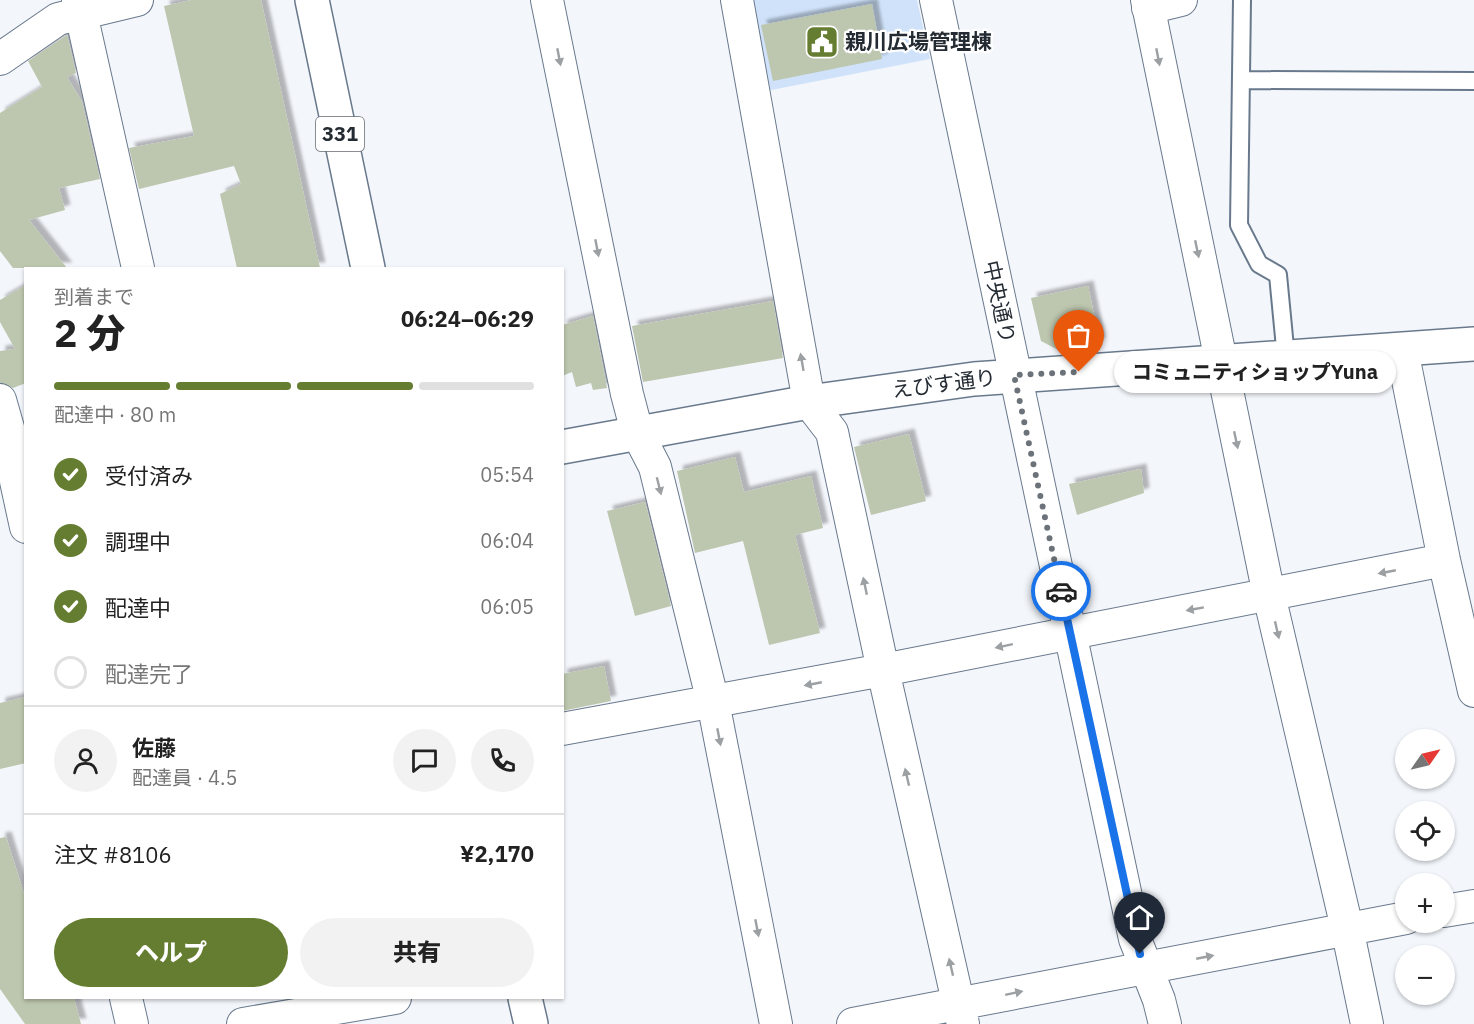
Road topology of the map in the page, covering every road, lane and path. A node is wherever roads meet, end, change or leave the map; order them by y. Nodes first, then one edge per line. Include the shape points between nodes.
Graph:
1 (137, 0) edge
2 (312, 0) edge
3 (547, 0) edge
4 (737, 0) edge
5 (936, 0) edge
6 (1181, 0) edge
7 (1242, 0) edge
8 (1148, 4) edge
9 (80, 7) edge
10 (0, 59) edge
11 (1241, 80) junction
12 (1474, 81) edge
13 (138, 267) edge
14 (368, 267) edge
15 (1474, 344) edge
16 (1402, 350) junction
17 (1286, 358) junction
18 (1221, 361) junction
19 (1014, 375) junction
20 (0, 400) edge
21 (809, 402) junction
22 (638, 432) junction
23 (564, 447) edge
24 (24, 518) edge
25 (1444, 560) junction
26 (1269, 595) junction
27 (1070, 632) junction
28 (883, 670) junction
29 (1474, 691) edge
30 (712, 702) junction
31 (564, 729) edge
32 (1474, 906) edge
33 (1455, 909) edge
34 (1395, 920) edge
35 (1347, 928) junction
36 (1146, 969) junction
37 (126, 999) edge
38 (388, 999) edge
39 (525, 999) edge
40 (299, 1012) edge
41 (962, 1014) edge
42 (132, 1024) edge
43 (243, 1024) edge
44 (531, 1024) edge
45 (776, 1024) edge
46 (853, 1024) edge
47 (1165, 1024) edge
48 (1367, 1024) edge

1 - 9 street
2 - 14 main road, 331
3 -> 22 street
21 -> 4 street
5 - 19 street, 中央通り
6 - 8 street
7 - 11 lane
8 -> 18 street
9 - 10 street
9 - 13 street
11 - 12 lane
11 - 17 lane via 1239,225 1259,264 1278,275
15 - 16 main road, えびす通り
16 - 17 main road, えびす通り
16 - 25 street
17 - 18 main road, えびす通り
18 - 19 main road, えびす通り
18 -> 26 street
19 - 21 main road, えびす通り
19 - 27 street, 中央通り
20 - 24 street via 16,456 16,482
21 - 22 main road, えびす通り
28 -> 21 street via 832,432
22 - 23 main road, えびす通り
22 -> 30 street via 655,467
25 -> 26 street
25 - 29 street
26 -> 27 street
26 -> 35 street
27 -> 28 street
27 - 36 street, 中央通り via 1135,939
28 -> 30 street
41 -> 28 street
30 - 31 street
30 -> 45 street
32 - 33 street
34 - 35 street
36 -> 35 street
35 - 48 street
41 -> 36 street via 1108,973
36 - 47 street, 中央通り
37 - 42 street
38 - 40 street
39 - 44 main road
40 - 43 street
41 - 46 street

